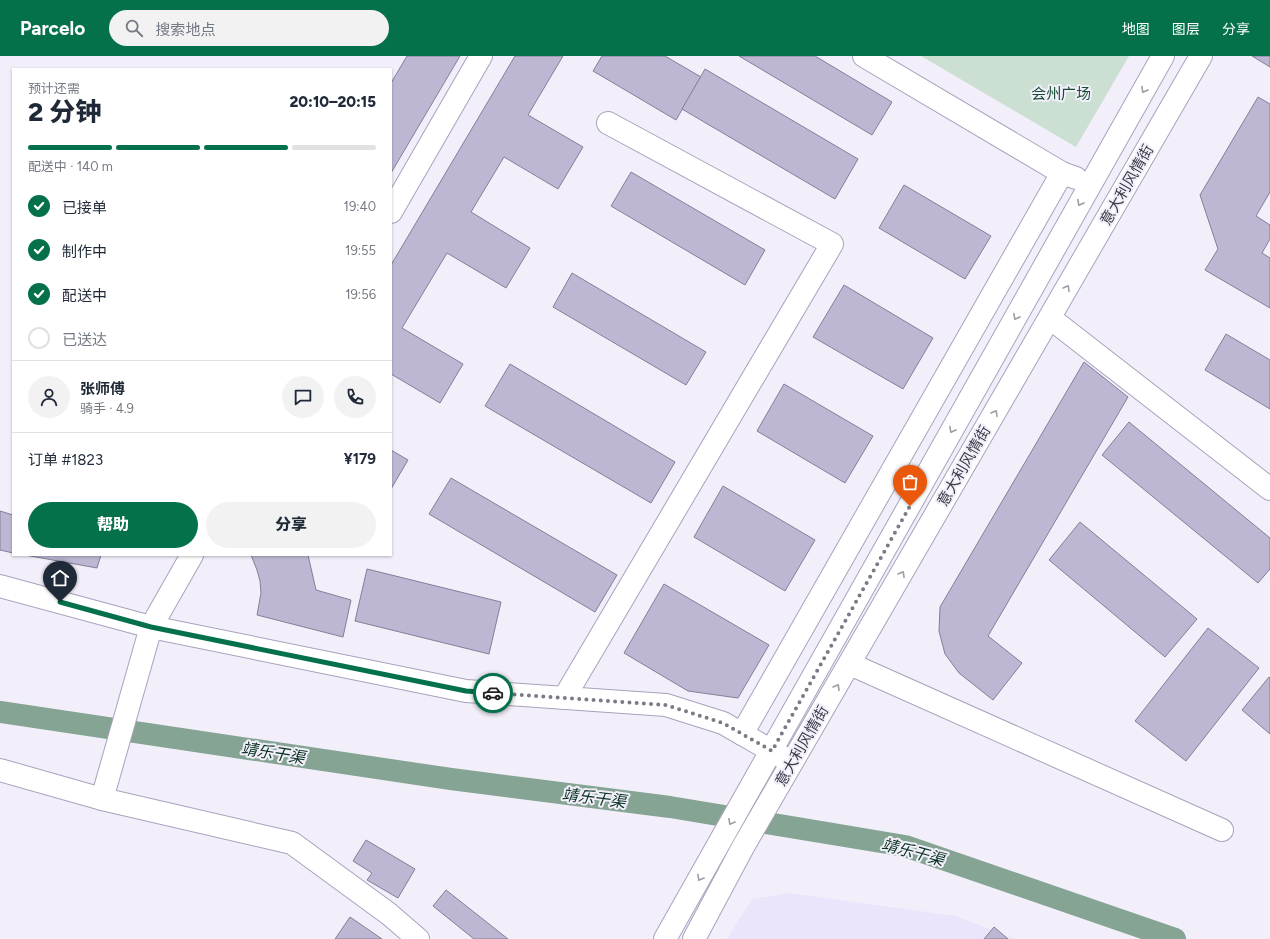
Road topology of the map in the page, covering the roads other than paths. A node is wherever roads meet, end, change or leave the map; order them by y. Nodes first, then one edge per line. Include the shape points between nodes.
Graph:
1 (481, 56) edge
2 (864, 56) edge
3 (1163, 56) edge
4 (1201, 56) edge
5 (608, 123) dead end
6 (1062, 173) junction
7 (1091, 184) junction
8 (392, 210) edge
9 (1050, 318) junction
10 (1270, 489) edge
11 (191, 556) edge
12 (0, 586) edge
13 (151, 627) junction
14 (850, 664) junction
15 (564, 698) junction
16 (742, 734) junction
17 (772, 751) junction
18 (793, 763) junction
19 (0, 770) edge
20 (102, 799) junction
21 (1222, 830) dead end
22 (418, 939) edge
23 (666, 939) edge
24 (694, 939) edge

1 - 8 street
2 - 6 street
3 -> 7 street, 意大利风情街
9 -> 4 street, 意大利风情街
5 - 15 street via 832,244
6 - 7 street
6 - 16 street
7 -> 17 street, 意大利风情街
9 - 10 street
14 -> 9 street, 意大利风情街
11 - 13 street
12 - 13 street
13 - 15 street via 466,691
13 - 20 street
18 -> 14 street, 意大利风情街
14 - 21 street
15 - 16 street via 666,705 723,723
16 - 17 street
17 - 18 street
17 -> 23 street, 意大利风情街
18 - 24 street, 意大利风情街 via 743,847
19 - 20 street
20 - 22 street via 292,843 389,914

